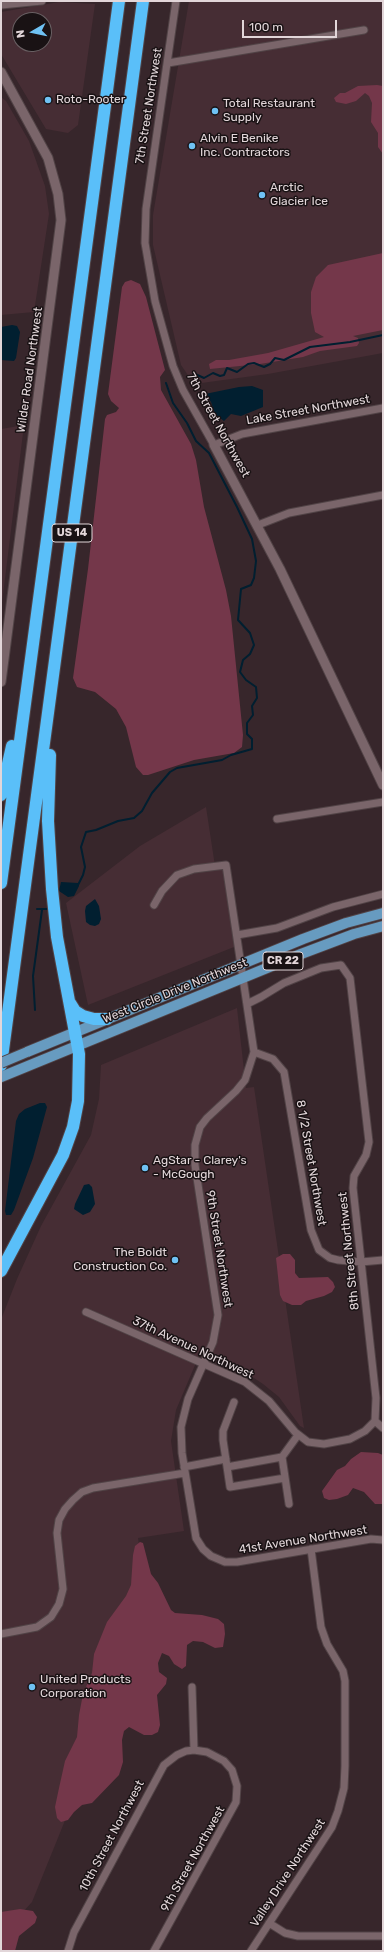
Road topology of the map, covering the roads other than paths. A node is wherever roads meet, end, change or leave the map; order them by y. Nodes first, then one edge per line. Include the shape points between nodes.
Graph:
1 (42, 1) edge
2 (119, 1) edge
3 (142, 1) edge
4 (176, 1) edge
5 (1, 5) edge
6 (364, 30) dead end
7 (168, 62) junction
8 (1, 72) edge
9 (383, 408) edge
10 (214, 445) junction
11 (383, 496) edge
12 (258, 525) junction
13 (59, 627) junction
14 (30, 665) junction
15 (1, 682) edge
16 (383, 785) edge
17 (1, 795) edge
18 (383, 802) edge
19 (277, 819) dead end
20 (1, 883) edge
21 (383, 894) edge
22 (154, 905) dead end
23 (383, 913) edge
24 (383, 926) edge
25 (237, 934) junction
26 (242, 964) junction
27 (244, 978) junction
28 (70, 1003) junction
29 (247, 1004) junction
30 (107, 1019) junction
31 (76, 1031) junction
32 (78, 1045) junction
33 (254, 1052) junction
34 (1, 1064) edge
35 (1, 1077) edge
36 (383, 1260) edge
37 (361, 1262) junction
38 (1, 1271) edge
39 (86, 1312) dead end
40 (204, 1363) junction
41 (234, 1402) dead end
42 (375, 1421) junction
43 (383, 1428) edge
44 (298, 1435) junction
45 (282, 1457) junction
46 (226, 1463) junction
47 (184, 1470) junction
48 (285, 1478) junction
49 (289, 1504) dead end
50 (194, 1531) joint
51 (383, 1540) edge
52 (311, 1549) junction
53 (1, 1634) edge
54 (192, 1687) dead end
55 (194, 1750) junction
56 (269, 1923) junction
57 (383, 1936) edge
58 (68, 1951) edge
59 (154, 1951) edge
60 (250, 1951) edge

1 - 5 street
2 - 14 highway, US 14
3 - 13 highway, US 14
4 - 7 street, 7th Street Northwest
6 - 7 street
7 - 10 street, 7th Street Northwest via 146,209 147,261 155,301 174,368 183,390
8 - 15 street, Wilder Road Northwest via 48,158 58,194 61,220
9 - 10 street, Lake Street Northwest via 242,434
10 - 12 street, 7th Street Northwest
11 - 12 street via 289,513
12 - 16 street, 7th Street Northwest
13 - 28 highway via 49,766 48,821 55,920
13 - 34 highway, US 14
14 - 17 highway
14 - 20 highway, US 14
18 - 19 street
21 - 25 street via 333,907 277,928
22 - 25 street, 9th Street Northwest via 162,891 177,876 194,870 226,865
23 - 26 main road, West Circle Drive Northwest / CR 22 via 325,931
24 - 27 main road, West Circle Drive Northwest / CR 22 via 335,941
25 - 26 street, 9th Street Northwest
26 - 27 street, 9th Street Northwest
26 - 30 main road, West Circle Drive Northwest / CR 22
27 - 29 street, 9th Street Northwest
27 - 32 main road, West Circle Drive Northwest / CR 22
28 - 30 highway via 75,1011 83,1016
28 - 31 highway
29 - 33 street, 9th Street Northwest
29 - 37 street, 8th Street Northwest via 290,980 321,968 341,965 346,970 351,983 369,1142 366,1155 352,1182
30 - 31 main road, West Circle Drive Northwest / CR 22
31 - 32 highway
31 - 34 main road, West Circle Drive Northwest / CR 22, bridge
32 - 35 main road, West Circle Drive Northwest / CR 22
32 - 38 highway via 79,1089 70,1136 60,1162
33 - 37 street, 8 1/2 Street Northwest via 273,1059 284,1072 314,1242 319,1250 330,1258
33 - 40 street, 9th Street Northwest via 245,1080 206,1118 200,1127 195,1145 195,1165 218,1315 215,1337
36 - 37 street
37 - 42 street, 8th Street Northwest via 376,1398
39 - 40 street, 37th Avenue Northwest
40 - 44 street, 37th Avenue Northwest via 245,1382 258,1391
40 - 47 street, 9th Street Northwest via 183,1419 181,1443
41 - 46 street via 223,1431
42 - 43 street
42 - 44 street, 37th Avenue Northwest via 365,1432 350,1439 324,1444 308,1442
44 - 45 street
45 - 46 street
45 - 48 street
46 - 47 street
46 - 48 street via 230,1487
47 - 50 street, 9th Street Northwest
47 - 53 street via 93,1488 82,1492 73,1500 65,1509 57,1533 63,1589 59,1604 51,1617 37,1627
48 - 49 street
50 - 52 street, 41st Avenue Northwest via 203,1549 225,1562 243,1562
51 - 52 street, 41st Avenue Northwest
52 - 56 street, Valley Drive Northwest via 321,1627 327,1644 343,1671 345,1681 345,1776 332,1827
54 - 55 street
55 - 58 street, 10th Street Northwest via 170,1759 158,1774 74,1932
55 - 59 street, 9th Street Northwest via 218,1756 229,1766 237,1786 236,1802
56 - 57 street via 285,1933 298,1936
56 - 60 street, Valley Drive Northwest

